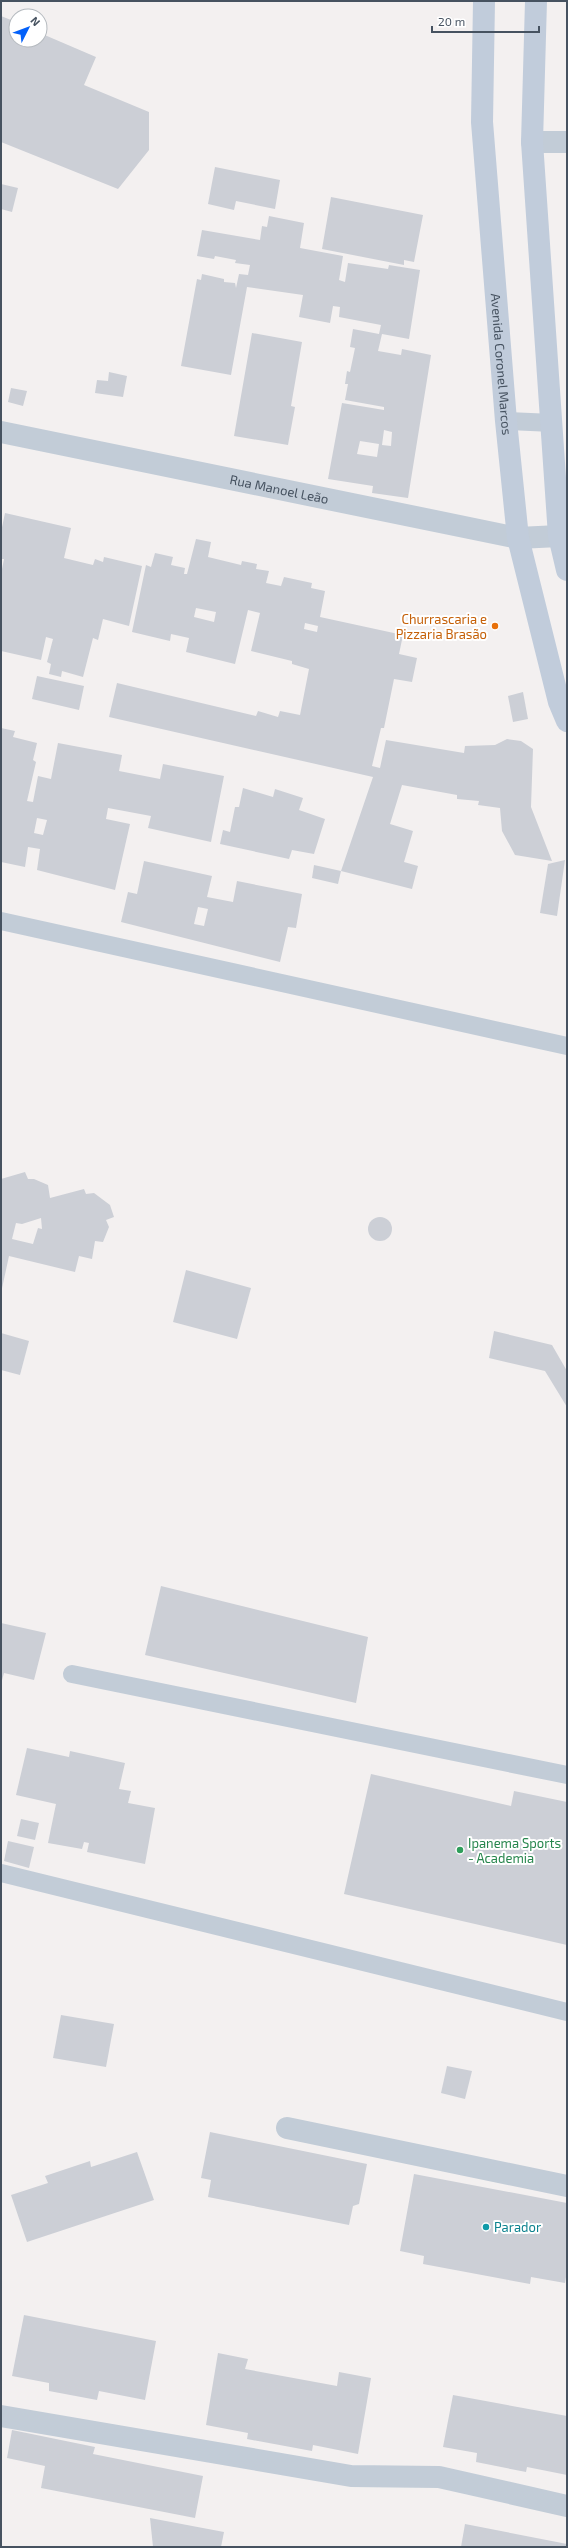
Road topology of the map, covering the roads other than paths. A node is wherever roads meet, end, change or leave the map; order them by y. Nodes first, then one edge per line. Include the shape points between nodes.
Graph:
1 (484, 1) edge
2 (536, 1) edge
3 (532, 142) junction
4 (567, 142) edge
5 (506, 421) junction
6 (553, 423) junction
7 (1, 432) edge
8 (559, 536) junction
9 (518, 538) junction
10 (567, 570) edge
11 (567, 721) edge
12 (1, 921) edge
13 (567, 1046) edge
14 (72, 1674) dead end
15 (567, 1775) edge
16 (1, 1873) edge
17 (567, 2012) edge
18 (287, 2128) dead end
19 (567, 2186) edge
20 (1, 2416) edge
21 (567, 2506) edge

1 - 5 main road, Avenida Coronel Marcos via 482,122
2 - 3 main road
3 - 4 street
3 - 6 main road
5 - 6 lane
5 - 9 main road, Avenida Coronel Marcos
6 - 8 main road
7 - 9 street, Rua Manoel Leão
8 - 9 street, Rua Manoel Leão
8 - 10 main road
9 - 11 main road, Avenida Coronel Marcos via 559,702
12 - 13 lane
14 - 15 lane
16 - 17 lane
18 - 19 street
20 - 21 street via 351,2476 439,2477

